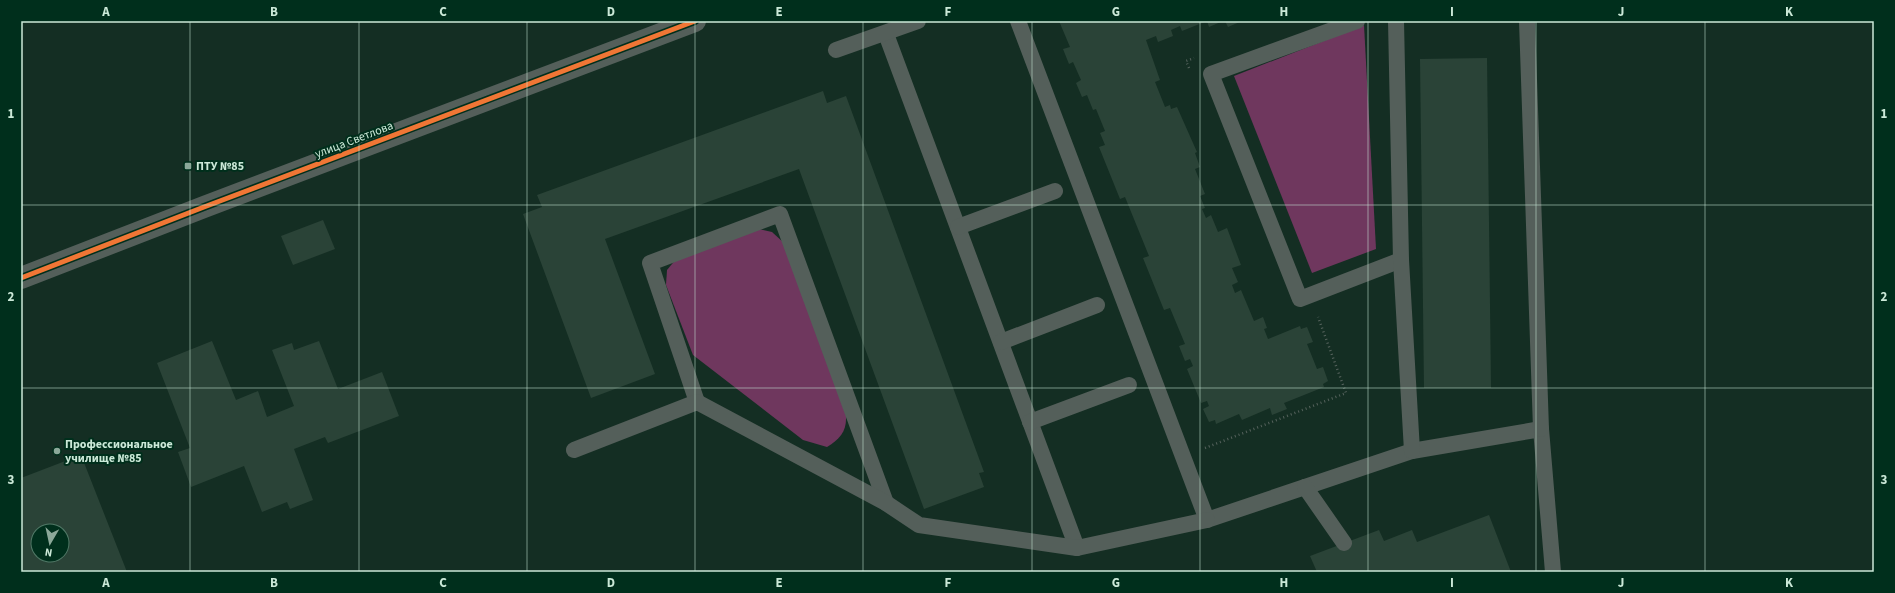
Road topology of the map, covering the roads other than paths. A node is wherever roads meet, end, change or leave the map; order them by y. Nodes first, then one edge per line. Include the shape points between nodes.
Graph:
1 (695, 21) edge
2 (918, 21) edge
3 (1018, 21) edge
4 (1358, 21) edge
5 (1396, 21) edge
6 (1527, 21) edge
7 (886, 34) junction
8 (836, 50) dead end
9 (1055, 192) dead end
10 (958, 227) junction
11 (1401, 260) junction
12 (21, 278) edge
13 (1097, 305) dead end
14 (1001, 342) junction
15 (1129, 385) dead end
16 (697, 402) junction
17 (1030, 422) junction
18 (1540, 429) junction
19 (574, 450) dead end
20 (1412, 451) junction
21 (1305, 487) junction
22 (886, 503) junction
23 (1207, 520) junction
24 (1344, 543) dead end
25 (1077, 548) junction
26 (1549, 572) edge

1 - 12 street, улица Светлова
2 - 7 lane
3 - 23 lane
4 - 11 lane via 1211,74 1300,299
5 - 11 lane
6 - 18 lane
7 - 8 lane
7 - 10 lane
9 - 10 lane
10 - 14 lane
11 - 20 lane
13 - 14 lane
14 - 17 lane
15 - 17 lane
16 - 19 lane
16 - 22 lane
16 - 22 lane via 650,263 780,214
17 - 25 lane
18 - 20 lane
18 - 26 lane
20 - 21 lane
21 - 23 lane
21 - 24 lane
22 - 25 lane via 919,525
23 - 25 lane

